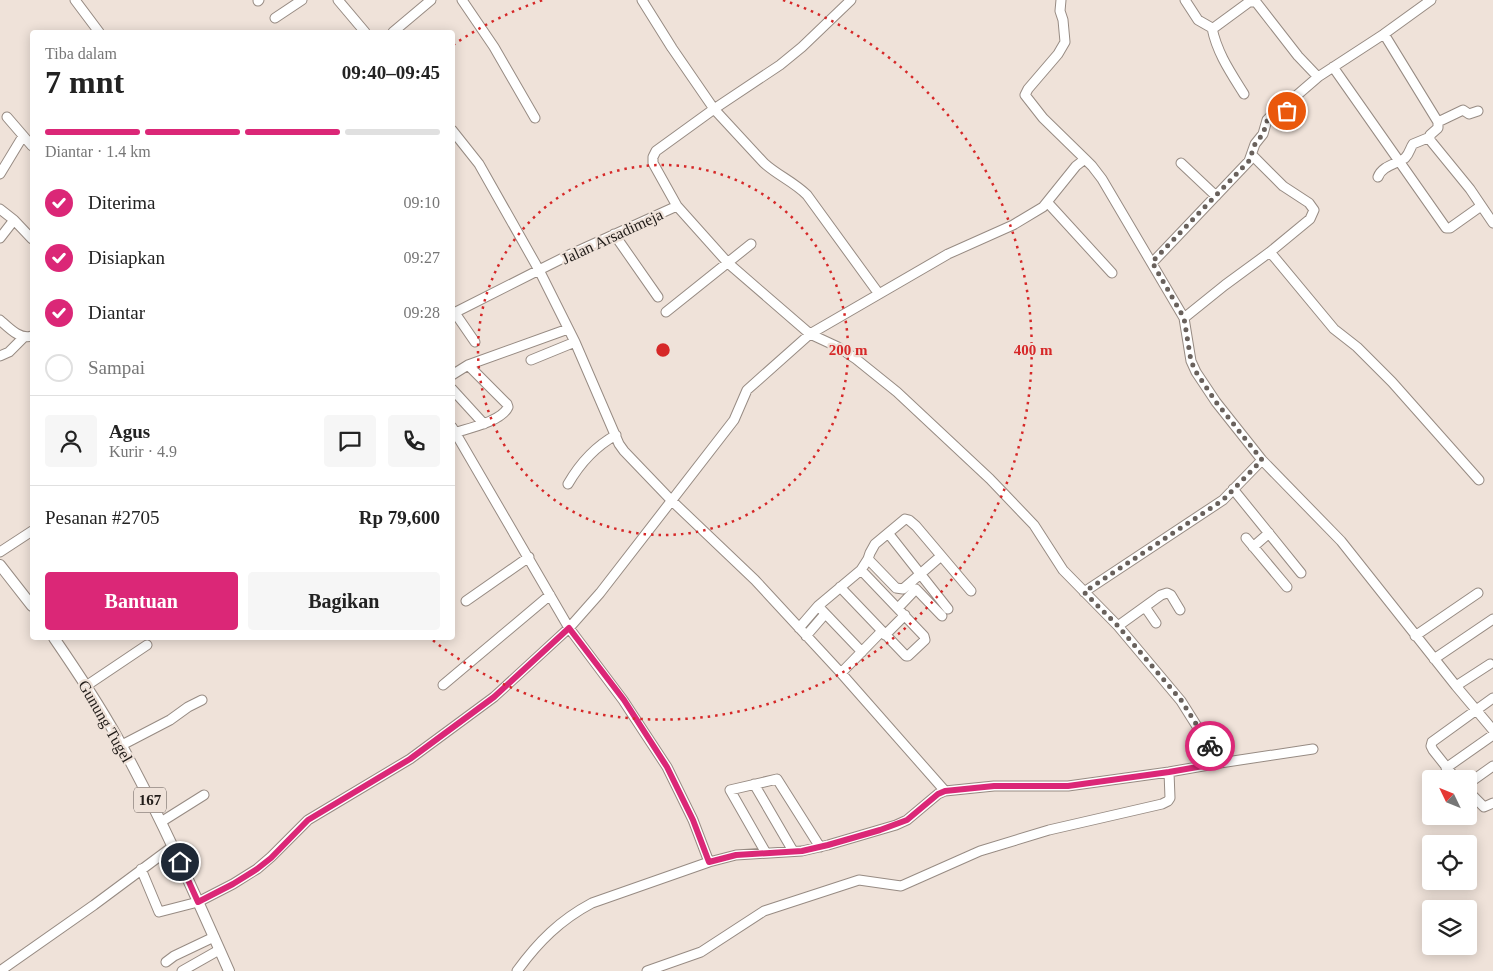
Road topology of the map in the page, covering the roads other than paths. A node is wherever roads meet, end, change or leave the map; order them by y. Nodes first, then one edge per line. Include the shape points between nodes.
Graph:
1 (74, 0) edge
2 (302, 0) edge
3 (338, 0) edge
4 (431, 0) edge
5 (462, 0) edge
6 (642, 0) edge
7 (851, 0) edge
8 (1060, 0) edge
9 (1185, 0) edge
10 (1431, 0) edge
11 (275, 18) dead end
12 (1212, 28) junction
13 (97, 30) edge
14 (360, 30) edge
15 (394, 30) edge
16 (1384, 34) junction
17 (1333, 67) junction
18 (1318, 77) junction
19 (1244, 94) dead end
20 (714, 109) junction
21 (1478, 111) dead end
22 (7, 118) dead end
23 (535, 118) dead end
24 (1438, 122) junction
25 (455, 135) edge
26 (23, 136) junction
27 (1430, 137) junction
28 (30, 144) edge
29 (1253, 150) junction
30 (1084, 159) junction
31 (1399, 161) junction
32 (1181, 163) dead end
33 (0, 174) edge
34 (1378, 177) dead end
35 (1216, 196) junction
36 (1048, 202) junction
37 (677, 206) junction
38 (1481, 206) junction
39 (0, 209) edge
40 (14, 220) junction
41 (1493, 223) edge
42 (614, 234) junction
43 (30, 237) edge
44 (0, 238) edge
45 (751, 244) dead end
46 (1270, 252) junction
47 (1152, 262) junction
48 (728, 263) junction
49 (539, 270) junction
50 (1112, 273) dead end
51 (879, 294) junction
52 (658, 297) dead end
53 (666, 312) dead end
54 (455, 313) edge
55 (455, 315) edge
56 (1184, 318) junction
57 (0, 320) edge
58 (568, 329) junction
59 (810, 334) junction
60 (28, 336) edge
61 (475, 342) dead end
62 (575, 342) junction
63 (0, 356) edge
64 (531, 360) dead end
65 (468, 365) junction
66 (455, 373) edge
67 (455, 392) edge
68 (484, 424) junction
69 (455, 430) edge
70 (616, 435) junction
71 (1262, 460) junction
72 (1479, 480) dead end
73 (568, 484) dead end
74 (1233, 489) junction
75 (671, 500) junction
76 (30, 532) edge
77 (888, 533) junction
78 (1269, 534) junction
79 (1246, 538) dead end
80 (1253, 546) junction
81 (0, 552) edge
82 (941, 556) junction
83 (528, 557) junction
84 (868, 559) junction
85 (0, 565) edge
86 (860, 570) junction
87 (1302, 573) dead end
88 (920, 574) junction
89 (1287, 586) dead end
90 (840, 587) junction
91 (971, 591) dead end
92 (1084, 592) junction
93 (1478, 593) dead end
94 (550, 595) junction
95 (466, 601) dead end
96 (30, 603) edge
97 (818, 606) junction
98 (1145, 607) junction
99 (898, 608) junction
100 (1180, 610) dead end
101 (825, 614) junction
102 (905, 615) junction
103 (1493, 619) edge
104 (1156, 623) dead end
105 (1118, 626) junction
106 (569, 628) junction
107 (799, 628) junction
108 (883, 633) junction
109 (806, 636) junction
110 (1416, 636) junction
111 (56, 640) edge
112 (147, 645) dead end
113 (862, 652) junction
114 (1434, 659) junction
115 (1490, 664) dead end
116 (841, 673) junction
117 (442, 685) dead end
118 (86, 686) junction
119 (1456, 686) junction
120 (1493, 698) edge
121 (202, 700) dead end
122 (1476, 709) junction
123 (1493, 730) edge
124 (1493, 735) edge
125 (122, 745) junction
126 (1313, 748) dead end
127 (1220, 763) junction
128 (1493, 766) edge
129 (1446, 768) joint
130 (1169, 772) junction
131 (1478, 777) edge
132 (754, 784) junction
133 (945, 791) junction
134 (204, 795) dead end
135 (1478, 801) edge
136 (1493, 803) edge
137 (161, 822) junction
138 (172, 847) junction
139 (820, 847) junction
140 (792, 851) junction
141 (766, 853) junction
142 (709, 862) junction
143 (141, 869) junction
144 (198, 902) junction
145 (214, 938) junction
146 (220, 950) junction
147 (166, 962) dead end
148 (0, 971) edge
149 (182, 971) edge
150 (229, 971) edge
151 (517, 971) edge
152 (647, 971) edge

1 - 13 street
2 - 11 street
3 - 14 street
4 - 15 street
5 - 23 street
6 - 20 street
7 - 20 street via 780,65
8 - 30 street via 1065,42 1026,95 1043,118
9 - 12 street via 1198,20
10 - 16 street
12 - 18 street via 1249,2 1256,2
12 - 19 street via 1224,62
16 - 17 street
16 - 24 street
17 - 18 street
17 - 31 street
18 - 29 street via 1296,96 1279,120 1268,118
20 - 37 street, Jalan Arsadimeja via 656,151 653,157 653,163
20 - 51 street via 764,163 807,194
21 - 24 street via 1469,114 1463,110
22 - 26 street
24 - 27 street via 1438,128
25 - 49 street via 479,164
26 - 28 street
26 - 33 street
27 - 31 street via 1414,144
27 - 38 street
29 - 35 street via 1249,161
29 - 46 street via 1283,186 1314,210 1310,219
30 - 36 street
30 - 47 street via 1102,179
31 - 34 street via 1380,172
31 - 38 street via 1447,228
32 - 35 street
35 - 47 street
36 - 50 street
36 - 51 street via 1013,225 948,254
37 - 42 street, Jalan Arsadimeja
37 - 48 street
38 - 41 street
39 - 40 street
40 - 43 street
40 - 44 street
42 - 49 street, Jalan Arsadimeja
42 - 52 street
45 - 48 street
46 - 56 street
46 - 72 street via 1334,329 1392,382
47 - 56 street
48 - 53 street
48 - 59 street
49 - 54 street, Jalan Arsadimeja
49 - 58 street
51 - 59 street
55 - 61 street
56 - 71 street via 1196,372
57 - 60 street via 20,336
58 - 62 street
58 - 65 street
59 - 75 street via 747,390 734,420
59 - 92 street via 856,359 941,431 1034,525 1063,570
60 - 63 street
62 - 64 street
62 - 70 street
65 - 66 street
65 - 68 street via 507,404 507,410
67 - 68 street
68 - 69 street
69 - 83 street
70 - 73 street via 587,458
70 - 75 street via 628,455
71 - 74 street
71 - 110 street via 1341,541
74 - 78 street
74 - 92 street via 1223,500
75 - 106 street
75 - 107 street via 755,580
76 - 81 street
77 - 82 street via 907,519
77 - 84 street via 872,548
77 - 88 street
78 - 80 street
78 - 87 street
79 - 80 street
80 - 89 street
82 - 88 street
82 - 91 street
83 - 94 street
83 - 95 street
84 - 86 street
84 - 88 street via 898,589 903,589
85 - 96 main road
86 - 90 street
86 - 99 street
88 - 99 street via 945,612 916,590
90 - 97 street
90 - 108 street
92 - 105 street
93 - 110 street
94 - 106 street
94 - 117 street
97 - 101 street
97 - 107 street
98 - 100 street via 1166,594
98 - 104 street
98 - 105 street
99 - 102 street
101 - 109 street
101 - 113 street
102 - 108 street
102 - 108 street via 925,639 908,656
103 - 114 street
105 - 127 street via 1181,700
106 - 142 street via 624,700 667,767
106 - 144 street via 494,697 426,748 308,820 257,869
107 - 109 street
108 - 113 street
109 - 116 street
110 - 114 street
111 - 118 main road, Gunung Tugel / 167
112 - 118 street
113 - 116 street
114 - 119 street
115 - 119 street
116 - 133 street
118 - 125 main road, Gunung Tugel / 167
119 - 122 street
120 - 122 street
121 - 125 street
122 - 123 street
122 - 129 street via 1432,742 1431,746
124 - 129 street
125 - 137 main road, Gunung Tugel / 167
126 - 127 street
127 - 130 street
128 - 131 street
130 - 133 street via 1068,786 994,786
130 - 152 street via 1170,798 1162,804 1049,830 989,848 901,886 859,880 764,911 701,952
132 - 139 street via 777,779
132 - 140 street
132 - 141 street via 730,790
133 - 139 street via 896,825
134 - 137 street
135 - 136 street via 1484,807
137 - 138 main road, Gunung Tugel / 167
138 - 143 street
138 - 144 main road, Gunung Tugel / 167
139 - 140 street
140 - 141 street
141 - 142 street via 736,855
142 - 151 street via 579,910 544,937
143 - 144 street via 159,912
143 - 148 street
144 - 145 main road, Gunung Tugel / 167
145 - 146 main road, Gunung Tugel / 167
145 - 147 street
146 - 149 street
146 - 150 main road, Gunung Tugel / 167

